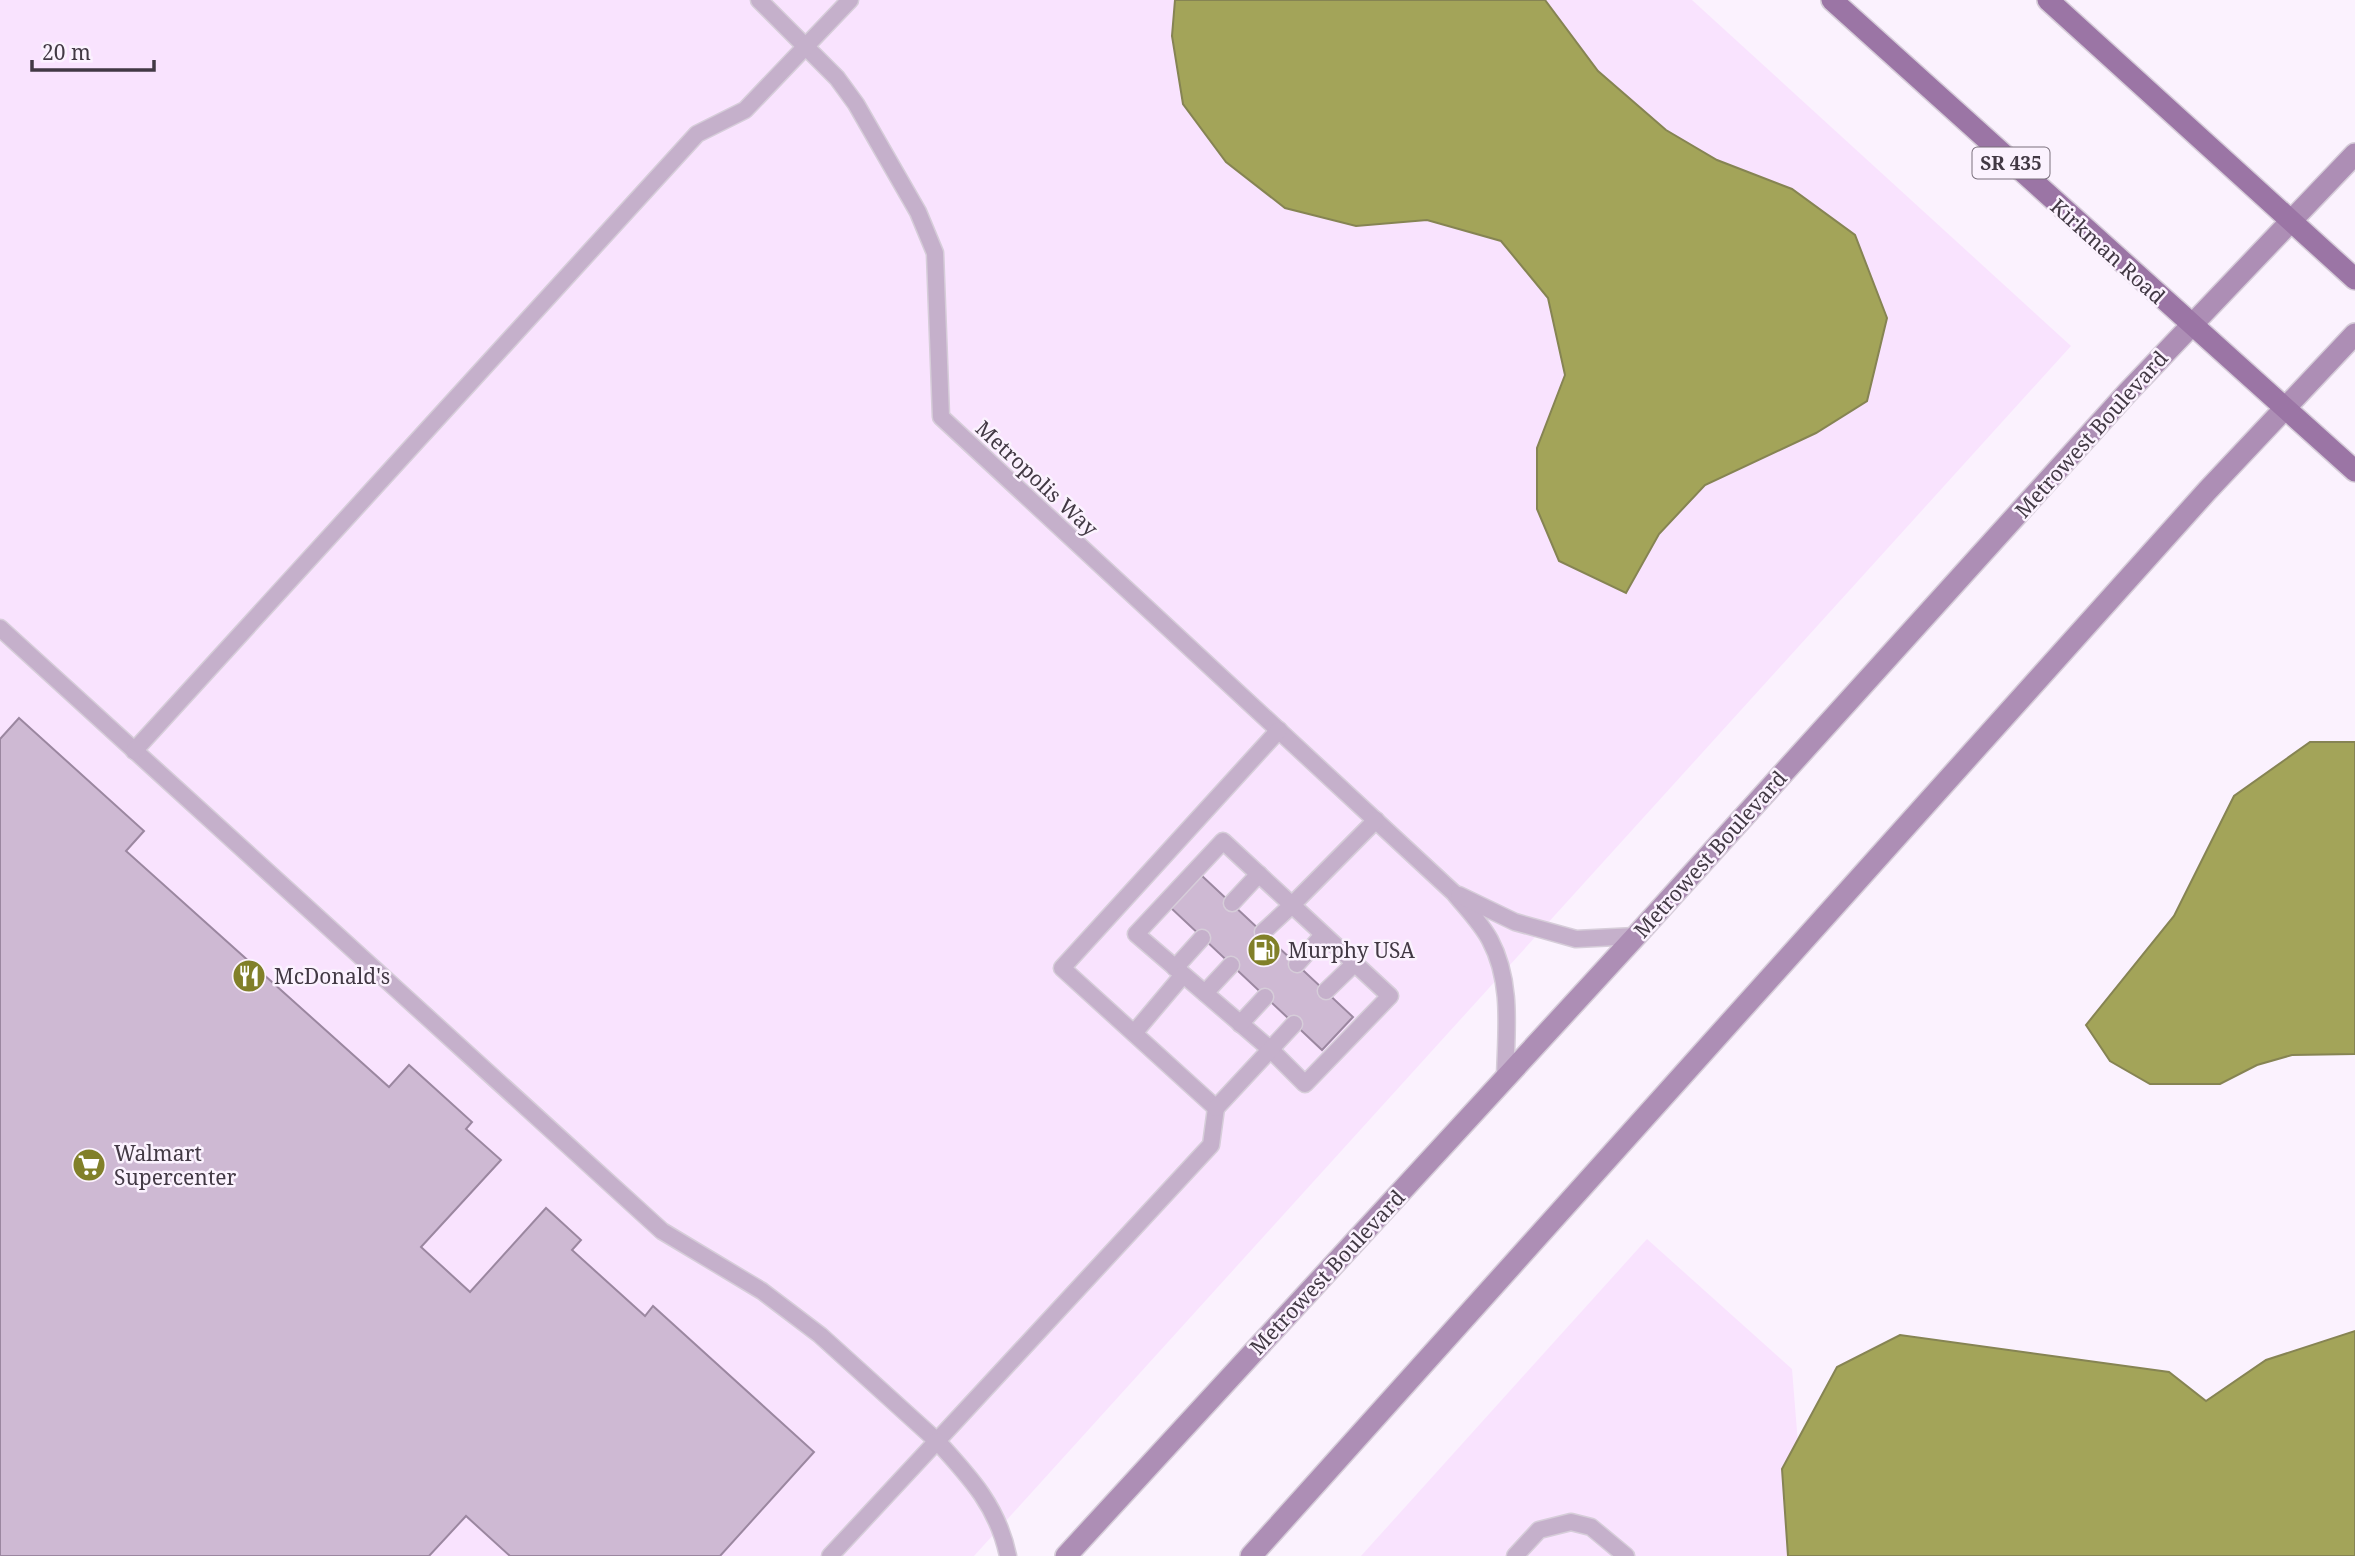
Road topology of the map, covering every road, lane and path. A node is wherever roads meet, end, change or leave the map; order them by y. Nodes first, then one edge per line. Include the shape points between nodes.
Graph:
1 (758, 0) edge
2 (850, 0) edge
3 (1832, 0) edge
4 (2048, 0) edge
5 (805, 47) junction
6 (2355, 154) edge
7 (2291, 220) junction
8 (2355, 279) edge
9 (2191, 325) junction
10 (2355, 334) edge
11 (2284, 408) junction
12 (2355, 471) edge
13 (0, 628) edge
14 (1279, 730) junction
15 (134, 751) junction
16 (1376, 820) junction
17 (1259, 874) junction
18 (1454, 893) junction
19 (1232, 904) dead end
20 (1292, 905) junction
21 (1263, 932) dead end
22 (1323, 935) junction
23 (1636, 936) junction
24 (1202, 937) dead end
25 (1355, 963) junction
26 (1297, 964) dead end
27 (1231, 965) dead end
28 (1179, 971) junction
29 (1326, 991) dead end
30 (1205, 993) junction
31 (1265, 997) dead end
32 (1240, 1024) junction
33 (1294, 1024) dead end
34 (1133, 1033) junction
35 (1270, 1049) junction
36 (1505, 1079) junction
37 (1216, 1108) junction
38 (937, 1441) junction
39 (830, 1556) edge
40 (1008, 1556) edge
41 (1066, 1556) edge
42 (1251, 1556) edge
43 (1515, 1556) edge
44 (1626, 1556) edge

1 - 5 lane, Metropolis Way
2 - 5 lane
3 - 9 main road, Kirkman Road / SR 435
4 - 7 main road
5 - 14 lane, Metropolis Way via 856,104 918,212 935,253 941,417
5 - 15 lane via 745,110 697,134
6 - 7 street, Metrowest Boulevard
7 - 8 main road
7 - 9 street, Metrowest Boulevard
9 - 11 main road, Kirkman Road / SR 435
9 - 23 street, Metrowest Boulevard
10 - 11 street
11 - 12 main road, Kirkman Road / SR 435
11 - 42 street
13 - 15 lane
14 - 16 lane, Metropolis Way
14 - 34 lane via 1062,968
15 - 38 lane via 662,1231 772,1298
16 - 18 lane, Metropolis Way
16 - 20 lane
17 - 19 lane
17 - 20 lane
17 - 28 lane via 1223,841 1136,934
18 - 23 lane via 1515,922 1576,939
18 - 36 lane via 1490,939 1502,970 1507,997
20 - 21 lane
20 - 22 lane
22 - 25 lane
22 - 26 lane
23 - 36 street, Metrowest Boulevard
24 - 28 lane
25 - 29 lane
25 - 35 lane via 1390,996 1305,1084
27 - 30 lane
28 - 30 lane
28 - 34 lane
30 - 32 lane
31 - 32 lane
32 - 35 lane
33 - 35 lane
34 - 37 lane
35 - 37 lane
36 - 41 street, Metrowest Boulevard
37 - 38 lane via 1211,1145
38 - 39 lane
38 - 40 lane via 975,1483 1003,1531
43 - 44 lane via 1539,1530 1571,1522 1591,1527

